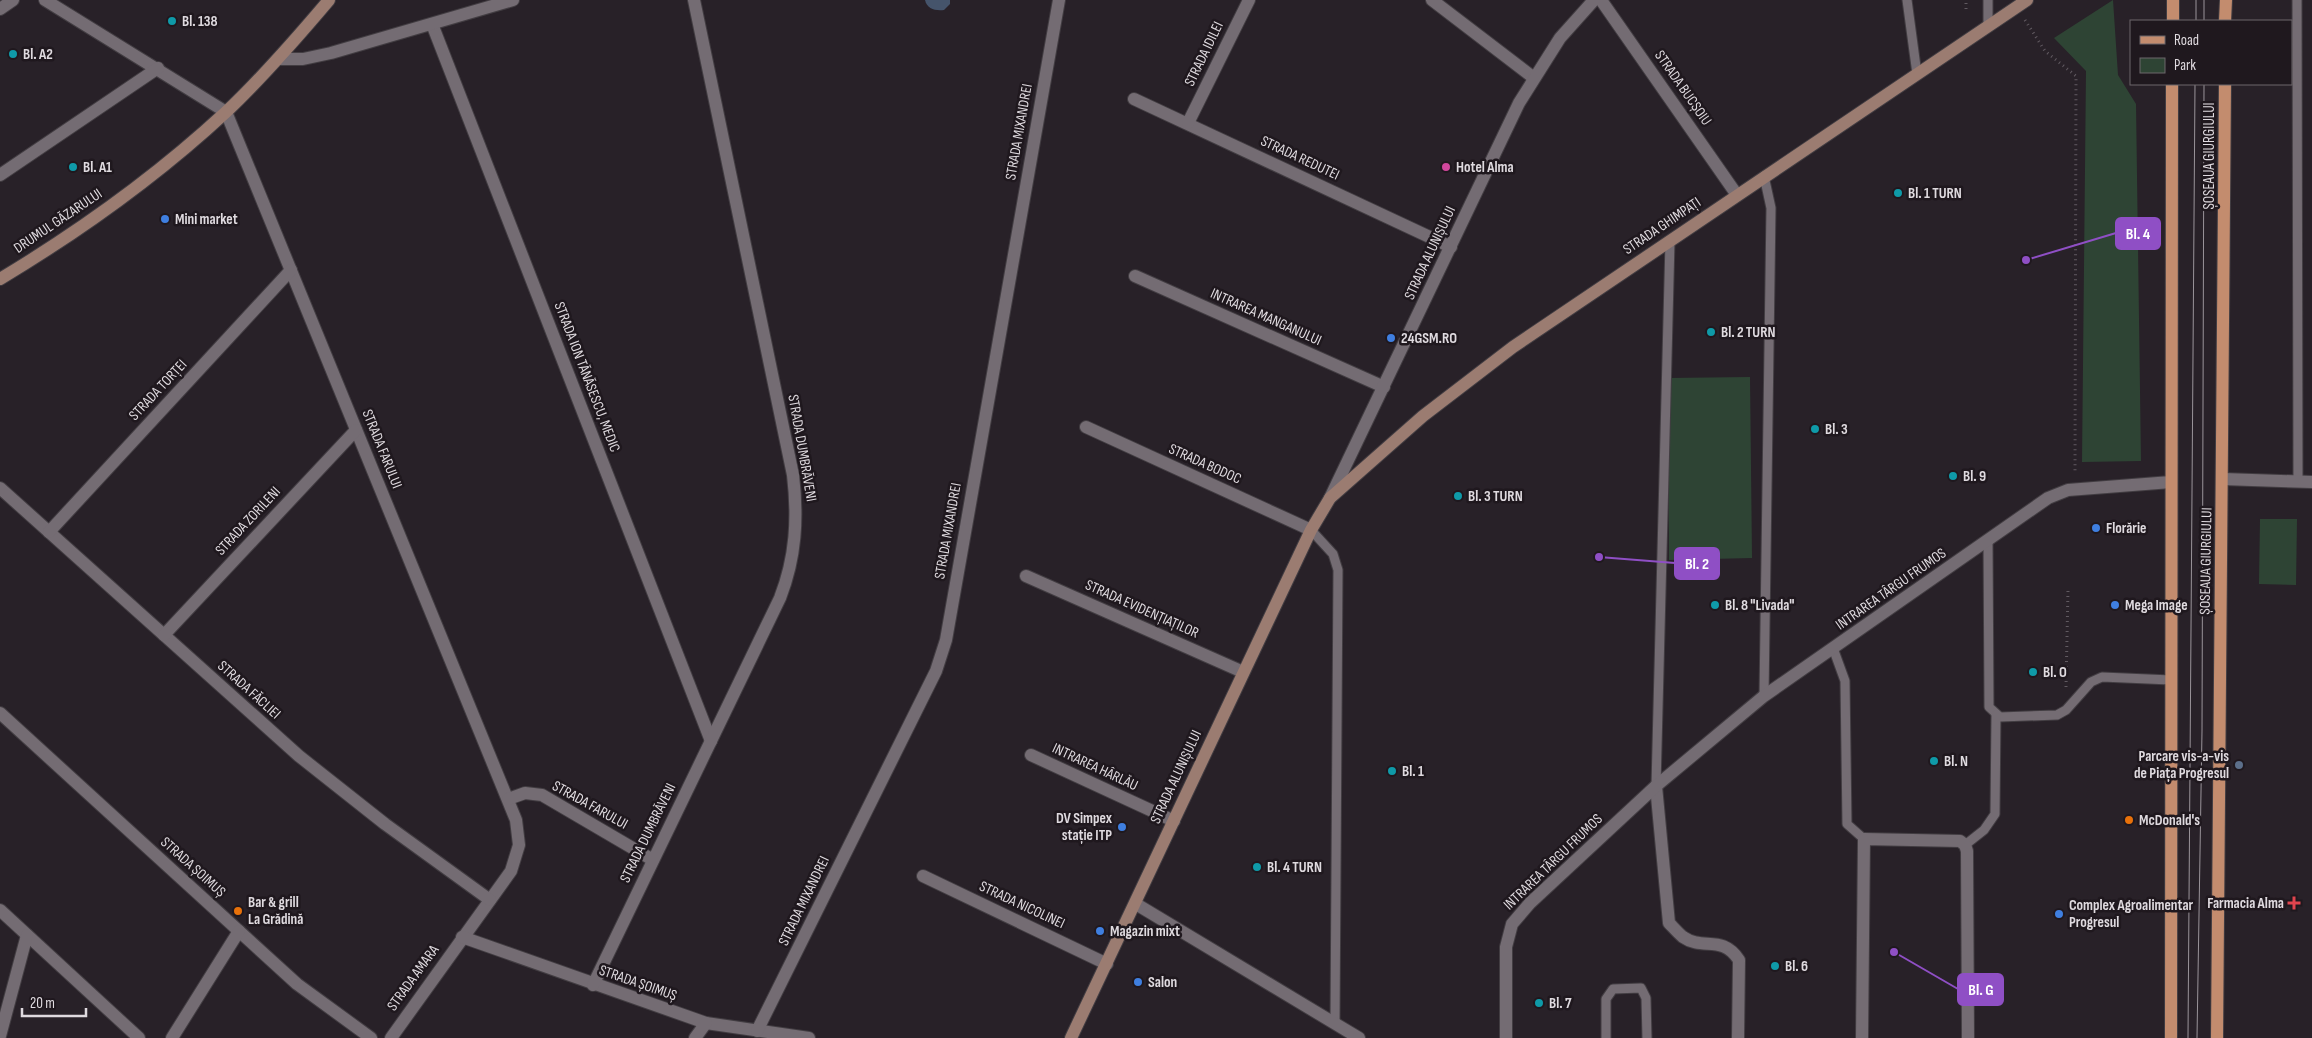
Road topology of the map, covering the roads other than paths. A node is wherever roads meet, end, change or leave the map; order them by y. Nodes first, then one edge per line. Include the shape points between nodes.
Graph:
1 (13, 0) edge
2 (45, 0) edge
3 (329, 0) edge
4 (513, 0) edge
5 (694, 0) edge
6 (1059, 0) edge
7 (1249, 0) edge
8 (1432, 0) edge
9 (1594, 0) edge
10 (1601, 0) edge
11 (1907, 0) edge
12 (1988, 0) edge
13 (2173, 0) edge
14 (2226, 0) edge
15 (2297, 0) edge
16 (2022, 4) edge
17 (0, 9) edge
18 (2173, 20) edge
19 (2226, 20) edge
20 (432, 24) junction
21 (1988, 27) junction
22 (278, 59) junction
23 (158, 68) junction
24 (1917, 74) junction
25 (1534, 78) junction
26 (2172, 85) edge
27 (2225, 85) edge
28 (1134, 99) dead end
29 (226, 112) junction
30 (1188, 123) junction
31 (0, 175) edge
32 (1764, 176) junction
33 (1737, 195) junction
34 (1670, 241) junction
35 (1451, 247) junction
36 (291, 270) junction
37 (1135, 276) dead end
38 (0, 279) edge
39 (1384, 387) junction
40 (1086, 427) dead end
41 (356, 430) junction
42 (2223, 479) junction
43 (2298, 481) junction
44 (2171, 482) junction
45 (2312, 482) edge
46 (0, 488) edge
47 (1330, 498) junction
48 (1311, 530) junction
49 (49, 532) junction
50 (1988, 541) junction
51 (1026, 576) dead end
52 (164, 635) junction
53 (1834, 648) junction
54 (1244, 672) junction
55 (2171, 680) junction
56 (1764, 696) junction
57 (0, 713) edge
58 (1996, 715) junction
59 (710, 741) junction
60 (1031, 755) dead end
61 (1656, 786) junction
62 (508, 799) junction
63 (1174, 821) junction
64 (1864, 839) junction
65 (1965, 844) junction
66 (654, 860) junction
67 (923, 876) dead end
68 (490, 900) junction
69 (1136, 904) junction
70 (0, 910) edge
71 (239, 931) junction
72 (27, 935) junction
73 (462, 937) junction
74 (1107, 964) junction
75 (593, 985) junction
76 (706, 1023) junction
77 (1335, 1024) junction
78 (758, 1031) junction
79 (0, 1036) edge
80 (139, 1038) edge
81 (172, 1038) edge
82 (371, 1038) edge
83 (391, 1038) edge
84 (695, 1038) edge
85 (809, 1038) edge
86 (1070, 1038) edge
87 (1359, 1038) edge
88 (1506, 1038) edge
89 (1606, 1038) edge
90 (1647, 1038) edge
91 (1738, 1038) edge
92 (1862, 1038) edge
93 (1968, 1038) edge
94 (2171, 1038) edge
95 (2217, 1038) edge

1 - 17 street
2 - 23 street
3 - 22 street, DRUMUL GĂZARULUI
4 - 20 street
5 - 59 street, STRADA DUMBRĂVENI via 789,454 797,512 795,546 787,580
6 - 78 street, STRADA MIXANDREI via 946,640 936,671
7 - 30 street, STRADA IDILEI
8 - 25 street
9 - 25 street, STRADA ALUNIȘULUI via 1573,22
10 - 33 street, STRADA BUCȘOIU
11 - 24 lane
12 - 21 lane
13 - 18 main road
14 - 19 main road
15 - 43 lane
16 - 21 street, STRADA GHIMPAȚI
20 - 22 street via 331,53 303,59
20 - 59 street, STRADA ION TĂNĂSESCU, MEDIC
21 - 24 street, STRADA GHIMPAȚI
22 - 29 street, DRUMUL GĂZARULUI
23 - 29 street
23 - 31 street
24 - 32 street, STRADA GHIMPAȚI
25 - 35 street, STRADA ALUNIȘULUI via 1519,102
26 - 44 main road
27 - 42 main road, ȘOSEAUA GIURGIULUI
28 - 30 street, STRADA REDUTEI
29 - 36 street, STRADA FARULUI
29 - 38 street, DRUMUL GĂZARULUI via 122,196
30 - 35 street, STRADA REDUTEI
32 - 33 street, STRADA GHIMPAȚI
32 - 56 lane via 1771,208
33 - 34 street, STRADA GHIMPAȚI
34 - 47 street, STRADA GHIMPAȚI via 1513,347 1423,416
34 - 61 lane
35 - 39 street, STRADA ALUNIȘULUI
36 - 41 street, STRADA FARULUI
36 - 49 street, STRADA TORȚEI
37 - 39 street, INTRAREA MANGANULUI
39 - 47 street, STRADA ALUNIȘULUI
40 - 48 street, STRADA BODOC
41 - 52 street, STRADA ZORILENI
41 - 62 street, STRADA FARULUI
42 - 43 street
42 - 95 main road, ȘOSEAUA GIURGIULUI
43 - 45 street
44 - 50 street, INTRAREA TÂRGU FRUMOS via 2078,488 2056,494
44 - 55 main road
46 - 49 street, STRADA FĂCLIEI
47 - 48 street, STRADA ALUNIȘULUI
48 - 54 street, STRADA ALUNIȘULUI
48 - 77 lane via 1333,554 1338,570
49 - 52 street, STRADA FĂCLIEI
50 - 53 street, INTRAREA TÂRGU FRUMOS
50 - 58 lane via 1989,707
51 - 54 street, STRADA EVIDENȚIAȚILOR
52 - 68 street, STRADA FĂCLIEI via 299,756 385,824
53 - 56 street, INTRAREA TÂRGU FRUMOS
53 - 64 lane via 1845,682 1847,824
54 - 63 street, STRADA ALUNIȘULUI
55 - 58 lane via 2102,677 2082,690 2066,710 2048,716
55 - 94 main road
56 - 61 street, INTRAREA TÂRGU FRUMOS
57 - 71 street, STRADA ȘOIMUȘ
58 - 65 lane via 1995,814 1984,830
59 - 66 street, STRADA DUMBRĂVENI
60 - 63 street, INTRAREA HÂRLĂU
61 - 88 street, INTRAREA TÂRGU FRUMOS via 1530,903 1512,924 1506,947
61 - 91 street via 1669,922 1688,939 1722,945 1732,950 1739,960
62 - 66 street, STRADA FARULUI via 525,793 542,795
62 - 68 street, STRADA FARULUI via 516,820 519,844 511,870
63 - 69 street, STRADA ALUNIȘULUI
64 - 65 street via 1960,841
64 - 92 street
65 - 93 street
66 - 75 street, STRADA DUMBRĂVENI
67 - 74 street, STRADA NICOLINEI
68 - 73 street, STRADA FARULUI
69 - 74 street, STRADA ALUNIȘULUI
69 - 77 street
70 - 72 street
71 - 81 street
71 - 82 street, STRADA ȘOIMUȘ via 297,984
72 - 79 street
72 - 80 street
73 - 75 street, STRADA ȘOIMUȘ
73 - 83 street, STRADA AMARA
74 - 86 street, STRADA ALUNIȘULUI
75 - 76 street, STRADA ȘOIMUȘ
76 - 78 street, STRADA ȘOIMUȘ
76 - 84 street
77 - 87 street
78 - 85 street, STRADA ȘOIMUȘ
89 - 90 lane via 1608,994 1613,989 1641,988 1646,998

